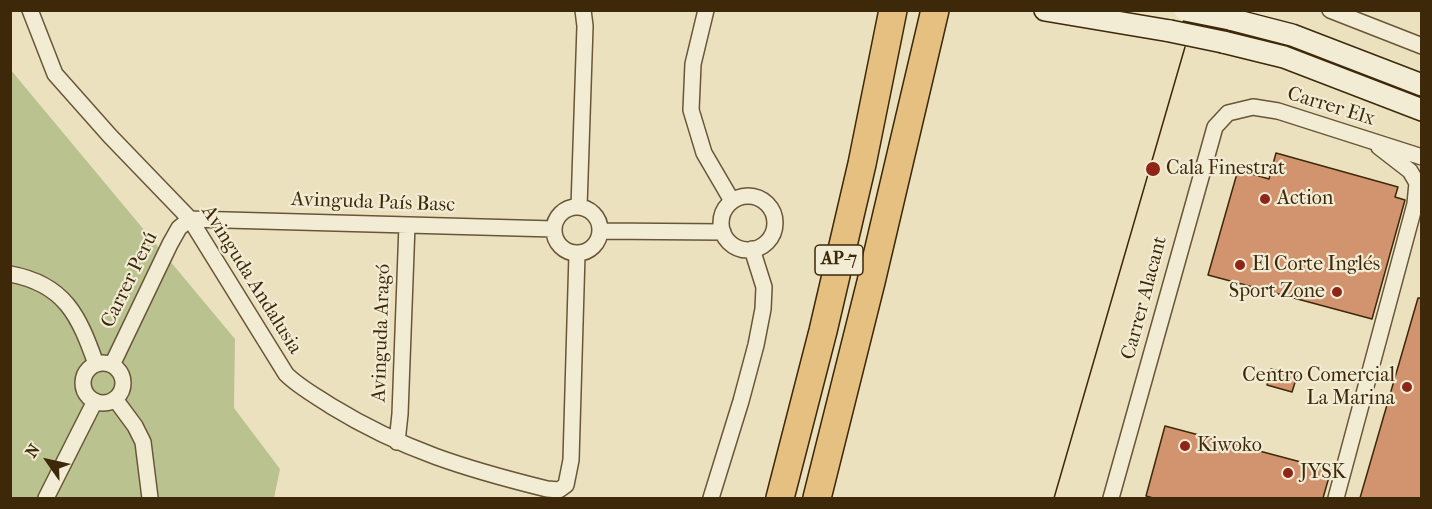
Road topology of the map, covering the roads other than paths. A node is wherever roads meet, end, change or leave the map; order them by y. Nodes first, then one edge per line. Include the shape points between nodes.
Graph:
1 (30, 10) edge
2 (583, 10) edge
3 (1045, 10) edge
4 (1185, 10) edge
5 (1330, 10) edge
6 (705, 11) edge
7 (892, 15) edge
8 (934, 17) edge
9 (1422, 46) edge
10 (1422, 85) edge
11 (1422, 110) edge
12 (1228, 113) joint
13 (1372, 141) junction
14 (1422, 157) edge
15 (732, 201) junction
16 (579, 207) junction
17 (190, 219) junction
18 (407, 225) junction
19 (554, 229) junction
20 (600, 231) junction
21 (723, 232) junction
22 (752, 249) junction
23 (577, 254) junction
24 (10, 274) edge
25 (96, 364) junction
26 (112, 365) junction
27 (115, 399) junction
28 (95, 401) junction
29 (397, 442) junction
30 (46, 498) edge
31 (150, 498) edge
32 (711, 498) edge
33 (780, 498) edge
34 (817, 498) edge
35 (1111, 498) edge
36 (1336, 498) edge

1 - 17 street, Avinguda Andalusia via 55,74
2 - 16 street
3 - 11 main road, bridge via 1170,31 1284,57
4 - 10 main road, bridge via 1292,35
5 - 9 street
6 - 15 street via 693,64 691,110 704,153
7 - 33 highway, AP-7 via 862,164
8 - 34 highway, AP-7
12 - 13 street, Carrer Elx via 1253,107 1278,111
12 - 35 street, Carrer Alacant via 1215,127 1208,148
13 - 14 street, Carrer Elx
13 - 36 street via 1410,171 1417,183 1415,204
15 - 21 street via 722,216
15 - 22 street via 757,197 771,208 773,234
16 - 19 street via 561,214
16 - 20 street via 595,215
17 - 18 street, Avinguda País Basc
17 - 26 street, Carrer Perú via 170,244
17 - 29 street, Avinguda Andalusia via 286,374 340,412
18 - 19 street, Avinguda País Basc
18 - 29 street, Avinguda Aragó
19 - 23 street via 562,248
20 - 21 street
20 - 23 street via 591,250
21 - 22 street via 735,246
22 - 32 street via 764,287 763,309 744,390
23 - 29 street, Avinguda Andalusia via 566,485 559,490 547,489 465,468
24 - 25 street via 39,283 69,306 79,320
25 - 26 street
25 - 28 street via 87,371 83,384 87,396
26 - 27 street via 123,379 122,392
27 - 28 street
27 - 31 street via 143,442
28 - 30 street

